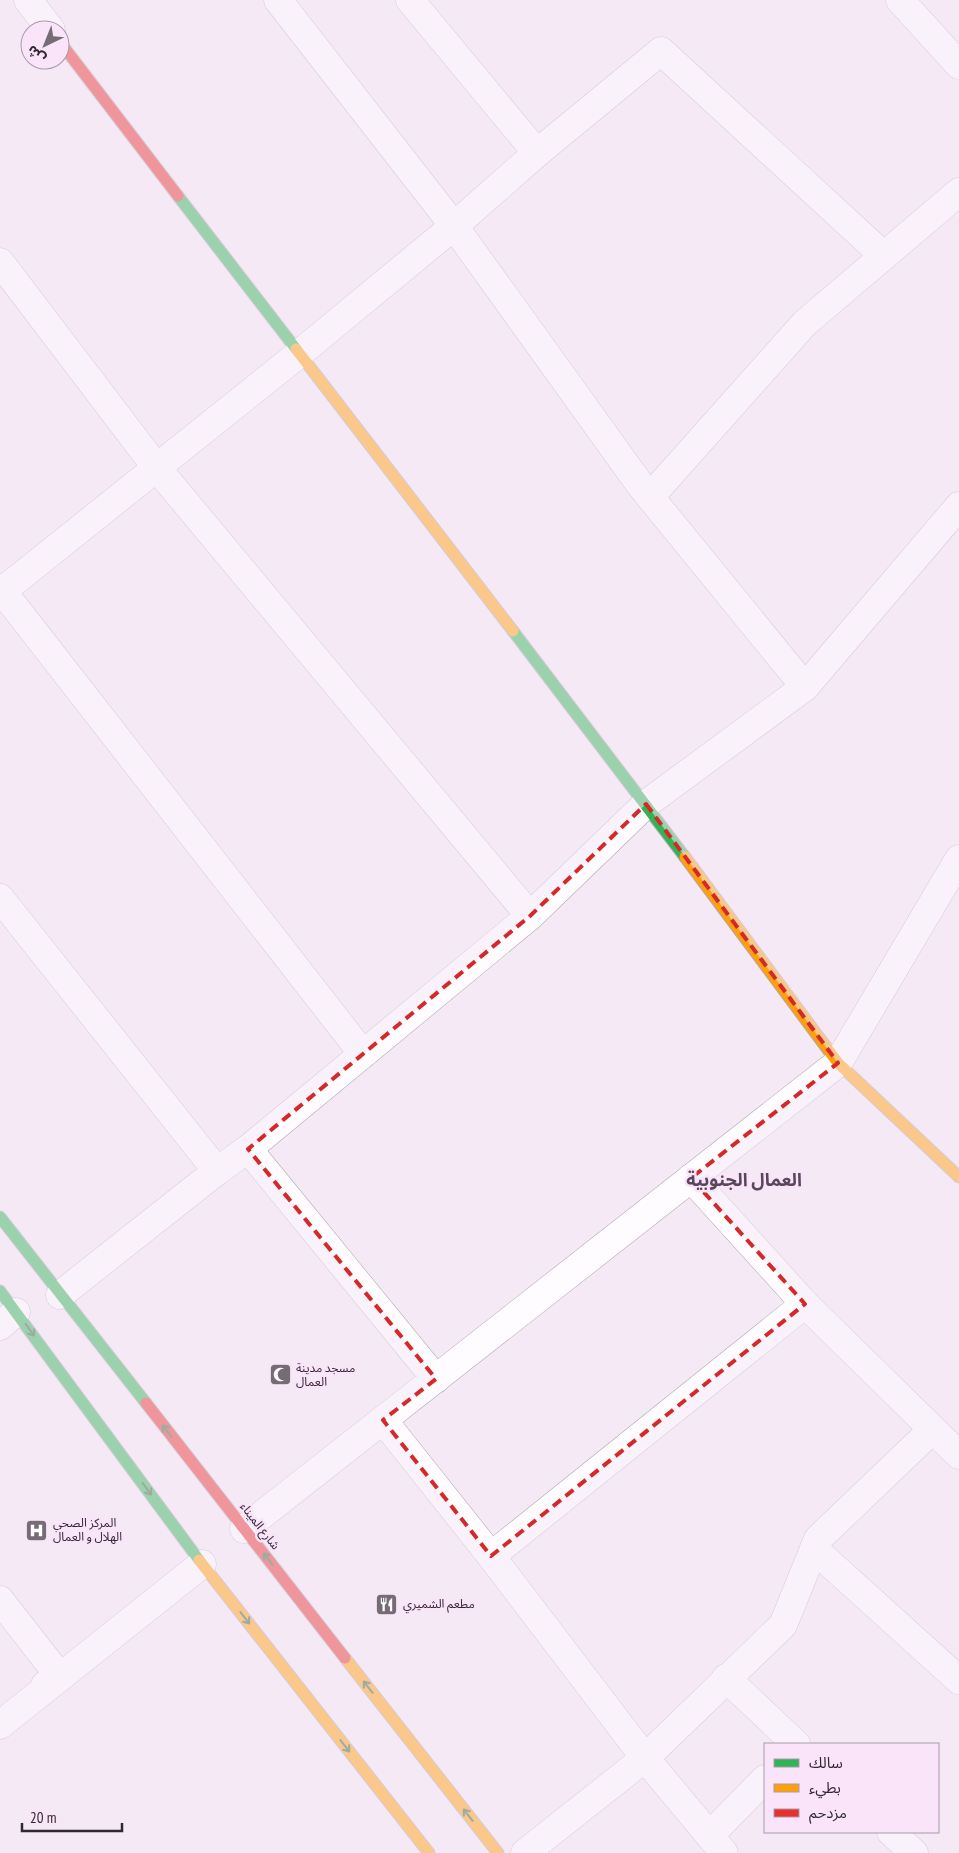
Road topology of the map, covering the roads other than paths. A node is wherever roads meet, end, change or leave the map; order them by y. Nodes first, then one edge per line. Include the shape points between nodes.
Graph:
1 (28, 0) edge
2 (278, 0) edge
3 (410, 0) edge
4 (900, 0) edge
5 (43, 20) edge
6 (70, 55) edge
7 (959, 65) edge
8 (537, 153) junction
9 (959, 192) edge
10 (454, 226) junction
11 (884, 256) junction
12 (0, 262) edge
13 (300, 353) junction
14 (156, 467) junction
15 (650, 497) junction
16 (959, 506) edge
17 (1, 591) edge
18 (804, 687) junction
19 (646, 804) junction
20 (959, 859) edge
21 (0, 898) edge
22 (530, 916) junction
23 (363, 1054) junction
24 (838, 1063) junction
25 (248, 1149) junction
26 (217, 1170) junction
27 (959, 1177) edge
28 (691, 1178) junction
29 (0, 1217) edge
30 (60, 1295) junction
31 (805, 1304) junction
32 (5, 1309) edge
33 (436, 1379) junction
34 (383, 1420) junction
35 (932, 1430) junction
36 (959, 1455) edge
37 (244, 1529) junction
38 (814, 1549) junction
39 (491, 1556) junction
40 (202, 1564) junction
41 (0, 1600) edge
42 (60, 1677) junction
43 (726, 1678) junction
44 (959, 1680) edge
45 (0, 1710) edge
46 (0, 1725) edge
47 (795, 1743) edge
48 (645, 1758) junction
49 (764, 1780) edge
50 (892, 1833) edge
51 (717, 1844) edge
52 (429, 1853) edge
53 (498, 1853) edge
54 (525, 1853) edge
55 (914, 1853) edge

1 - 5 street
2 - 10 street
3 - 8 street
4 - 7 street
6 - 13 main road
8 - 10 street
8 - 11 street via 661,51
9 - 11 street
10 - 13 street
10 - 15 street
11 - 15 street via 805,323
12 - 14 street
13 - 14 street
13 - 19 main road
14 - 17 street
14 - 22 street
15 - 18 street
16 - 18 street
17 - 23 street
18 - 19 street
19 - 22 street
19 - 24 main road
20 - 24 street
21 - 26 street
22 - 23 street
23 - 25 street
24 - 27 main road
24 - 28 street
25 - 26 street
25 - 33 street
26 - 30 street
28 - 31 street
28 - 33 street
29 - 30 main road, شارع الميناء
37 -> 30 main road, شارع الميناء
31 - 35 street
31 - 39 street
32 -> 40 main road
33 - 34 street
34 - 37 street
34 - 39 street
35 - 36 street
35 - 38 street via 818,1540
53 -> 37 main road, شارع الميناء
38 - 43 street via 783,1625
38 - 44 street
39 - 48 street
40 - 42 street
40 -> 52 main road
41 - 42 street
42 - 45 street
42 - 46 street
43 - 47 street
43 - 48 street
48 - 51 street
48 - 54 street
49 - 51 street
50 - 55 street

